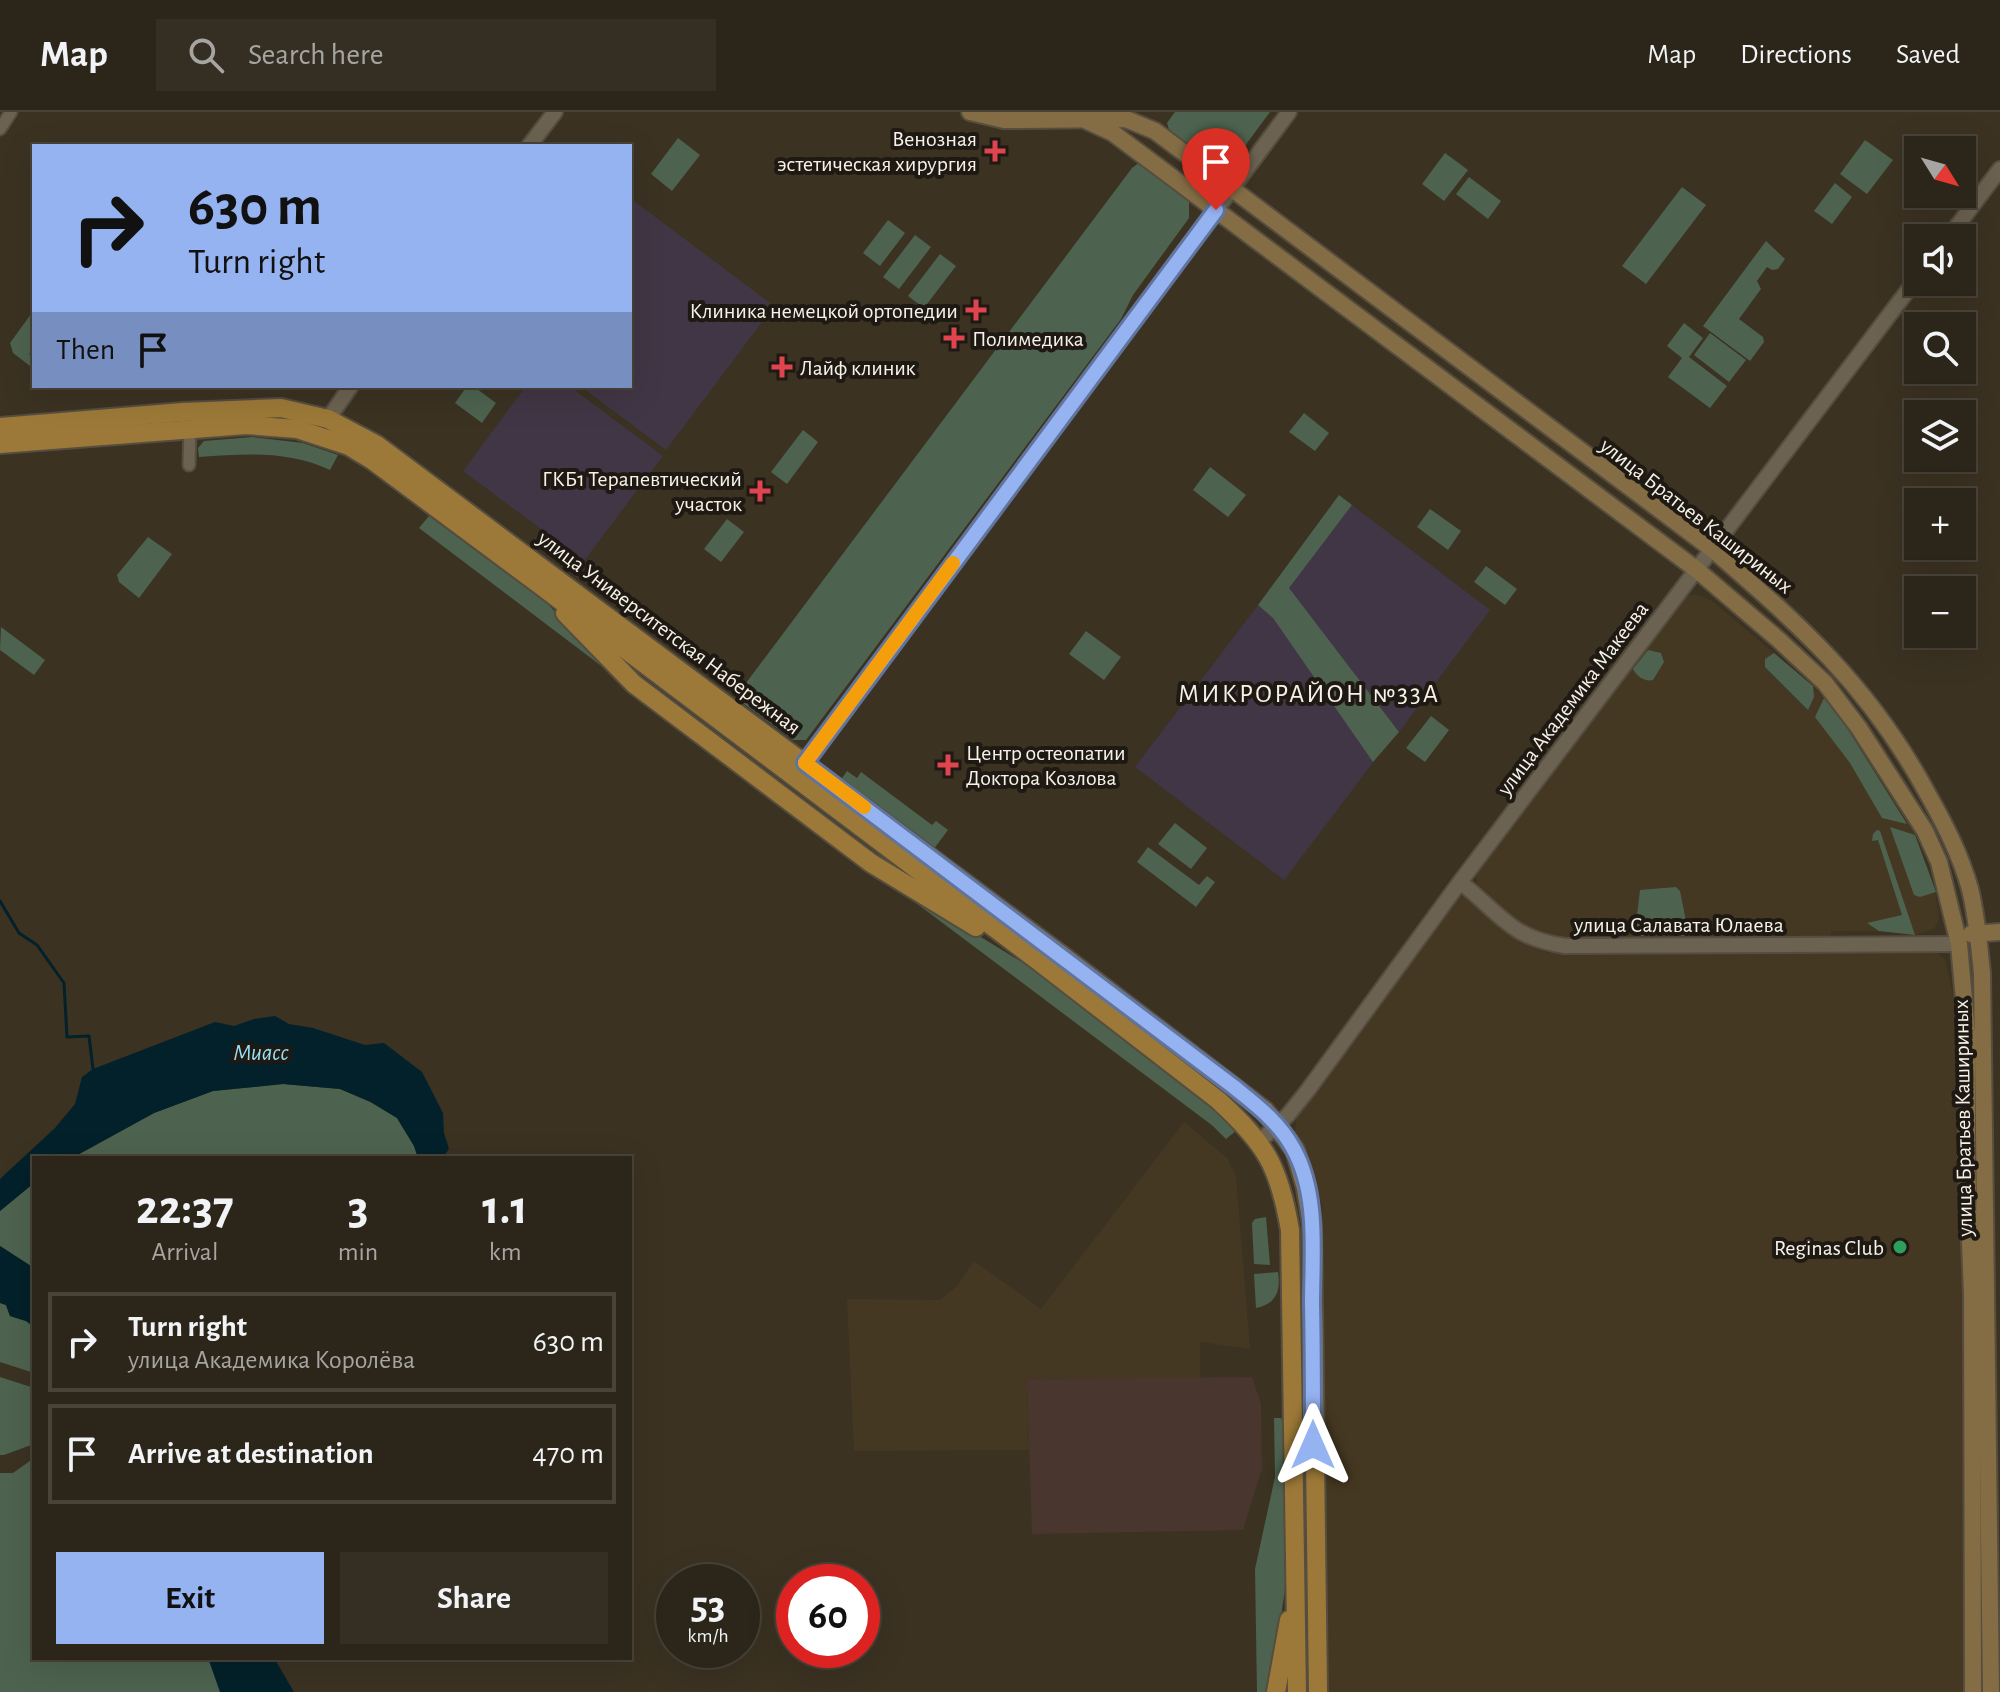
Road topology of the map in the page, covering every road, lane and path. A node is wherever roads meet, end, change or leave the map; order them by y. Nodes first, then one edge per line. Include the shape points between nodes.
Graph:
1 (11, 112) edge
2 (555, 112) edge
3 (970, 112) edge
4 (1289, 112) edge
5 (1080, 118) junction
6 (0, 129) edge
7 (531, 144) edge
8 (2000, 169) edge
9 (1231, 189) junction
10 (1216, 210) junction
11 (1959, 224) edge
12 (1904, 295) edge
13 (350, 388) edge
14 (0, 427) edge
15 (325, 427) junction
16 (190, 429) junction
17 (0, 444) edge
18 (189, 465) dead end
19 (1712, 549) junction
20 (1697, 570) junction
21 (536, 582) junction
22 (800, 770) junction
23 (1460, 882) junction
24 (2000, 932) edge
25 (1979, 938) junction
26 (1958, 940) junction
27 (2000, 943) edge
28 (1037, 960) junction
29 (1975, 1098) junction
30 (1278, 1126) junction
31 (1259, 1142) junction
32 (1297, 1582) junction
33 (1276, 1692) edge
34 (1297, 1692) edge
35 (1318, 1692) edge
36 (1973, 1692) edge
37 (1991, 1692) edge

1 - 6 street
2 - 7 street
3 - 5 main road, улица Братьев Кашириных via 1004,120
4 - 9 street
5 - 9 main road, улица Братьев Кашириных via 1126,119 1143,125
5 - 10 main road, улица Братьев Кашириных via 1113,133
8 - 11 street
9 - 10 street
9 - 19 main road, улица Братьев Кашириных
10 - 20 main road, улица Братьев Кашириных
10 - 22 street
12 - 19 street, улица Академика Макеева
13 - 15 street
14 - 15 main road, улица Университетская Набережная via 254,407 281,408
15 - 16 main road, улица Университетская Набережная
15 - 21 main road, улица Университетская Набережная
15 - 22 main road, улица Университетская Набережная via 377,445
16 - 17 main road, улица Университетская Набережная
16 - 18 street
19 - 20 street, улица Академика Макеева
19 - 25 main road, улица Братьев Кашириных via 1828,653 1908,758 1955,847
20 - 23 street, улица Академика Макеева
20 - 26 main road, улица Братьев Кашириных via 1825,683 1859,728 1925,831 1939,862
21 - 22 main road, улица Университетская Набережная
21 - 28 main road via 634,684 871,863
22 - 28 main road, улица Университетская Набережная
22 - 30 main road, улица Университетская Набережная via 1234,1087
23 - 26 street, улица Салавата Юлаева via 1517,932 1565,946 1920,945
23 - 30 street, улица Академика Макеева
24 - 25 main road, улица Салавата Юлаева
25 - 26 main road, улица Салавата Юлаева
25 - 27 main road, улица Салавата Юлаева
25 - 29 main road, улица Братьев Кашириных
26 - 29 main road, улица Братьев Кашириных
28 - 31 main road, улица Университетская Набережная via 1218,1100
29 - 36 main road, улица Братьев Кашириных
29 - 37 main road, улица Братьев Кашириных
30 - 31 street, улица Академика Макеева
30 - 35 main road, улица Университетская Набережная via 1295,1150 1312,1224
31 - 32 main road, улица Университетская Набережная via 1272,1161 1290,1230
32 - 33 main road
32 - 34 main road, улица Университетская Набережная

